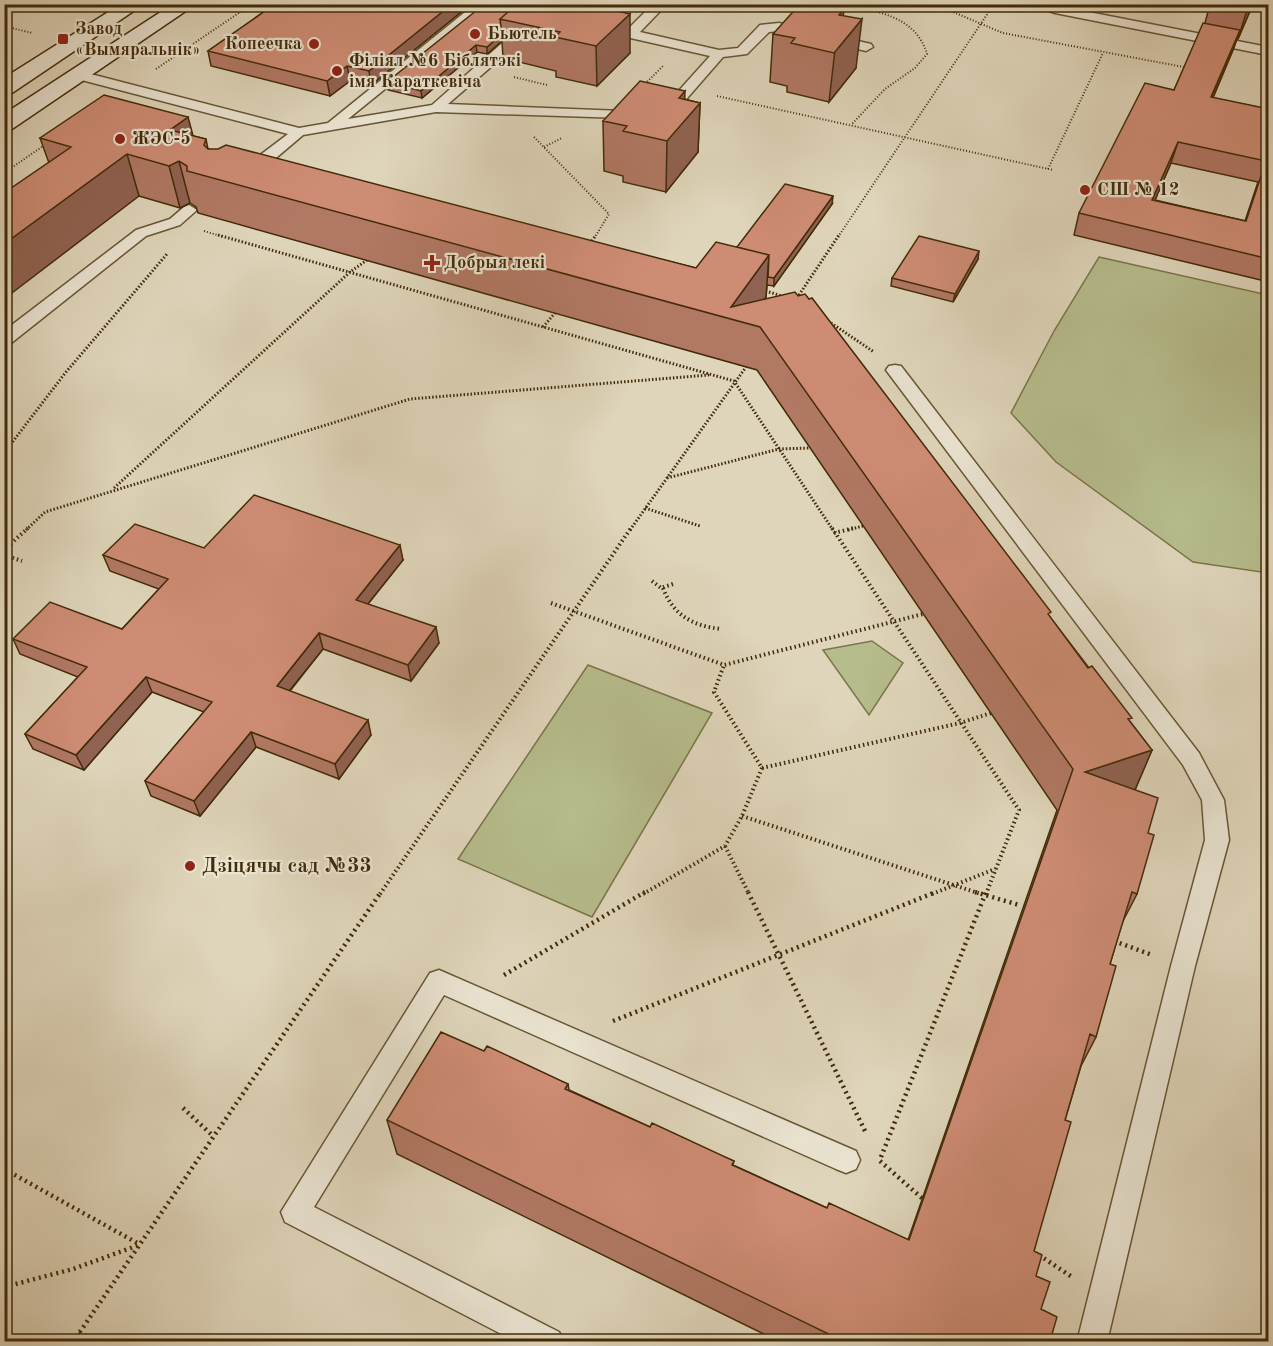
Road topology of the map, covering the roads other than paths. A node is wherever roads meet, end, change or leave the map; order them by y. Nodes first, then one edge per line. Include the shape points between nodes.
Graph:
1 (135, 4) edge
2 (188, 4) edge
3 (662, 4) edge
4 (1034, 4) edge
5 (483, 7) edge
6 (1057, 7) edge
7 (537, 20) edge
8 (866, 47) dead end
9 (1269, 51) edge
10 (719, 54) junction
11 (40, 65) junction
12 (78, 75) junction
13 (4, 88) edge
14 (436, 108) junction
15 (4, 124) edge
16 (332, 125) junction
17 (299, 132) junction
18 (265, 160) junction
19 (287, 165) edge
20 (232, 180) edge
21 (189, 210) edge
22 (4, 340) edge
23 (895, 370) road end
24 (846, 1160) dead end
25 (549, 1341) edge
26 (1092, 1341) edge

1 - 11 main road
2 - 12 main road
3 - 10 lane via 631,34
4 - 6 lane
5 - 16 lane
6 - 9 lane
7 - 14 lane
8 - 10 lane via 779,27 765,28 742,51
10 - 14 lane via 671,108 649,116
11 - 12 main road
11 - 13 main road
12 - 15 main road
12 - 17 lane
14 - 16 lane
16 - 17 lane
17 - 18 lane
18 - 19 lane
18 - 20 lane
21 - 22 lane via 182,224 141,233
23 - 26 lane via 1191,759 1213,800 1217,840
24 - 25 lane via 439,981 295,1212

